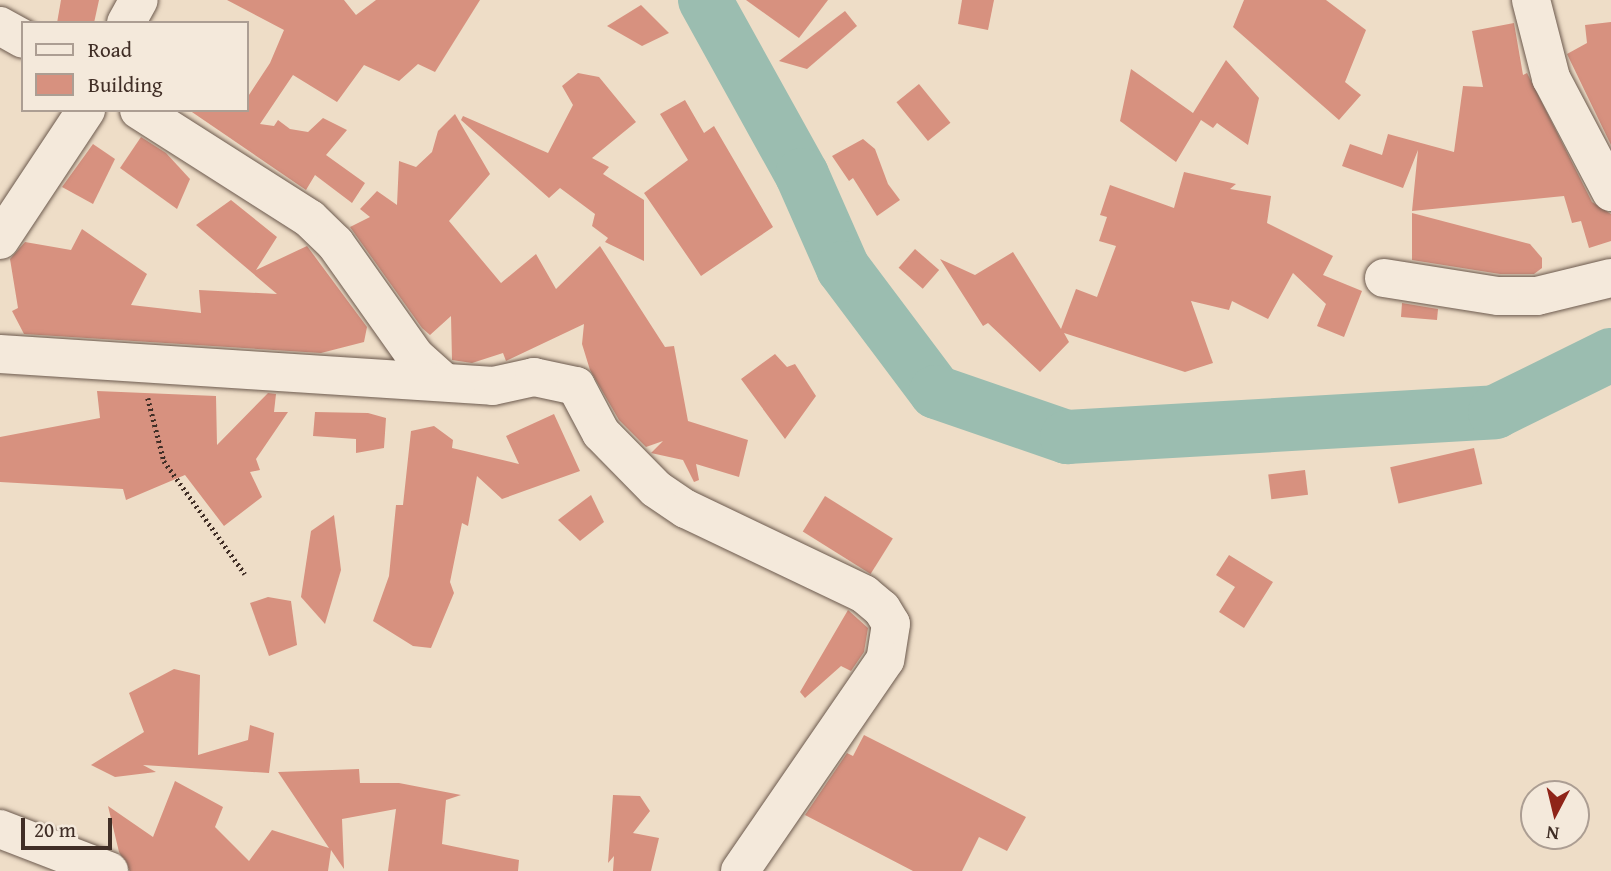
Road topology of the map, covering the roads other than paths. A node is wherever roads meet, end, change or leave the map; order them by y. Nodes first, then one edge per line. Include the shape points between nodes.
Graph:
1 (139, 0) edge
2 (1531, 0) edge
3 (126, 21) edge
4 (0, 26) edge
5 (21, 38) edge
6 (85, 112) edge
7 (142, 112) edge
8 (1611, 192) edge
9 (0, 240) edge
10 (1384, 278) dead end
11 (1611, 278) edge
12 (0, 354) edge
13 (444, 382) junction
14 (0, 829) edge
15 (109, 871) edge
16 (740, 871) edge

1 - 3 street
2 - 8 street via 1551,78
4 - 5 street
6 - 9 street
7 - 13 street via 310,219 335,243 415,356
10 - 11 street via 1497,296 1537,296
12 - 13 street
13 - 16 street via 493,386 534,377 576,386 601,433 656,489 686,509 864,594 882,609 891,624 885,660
14 - 15 street

